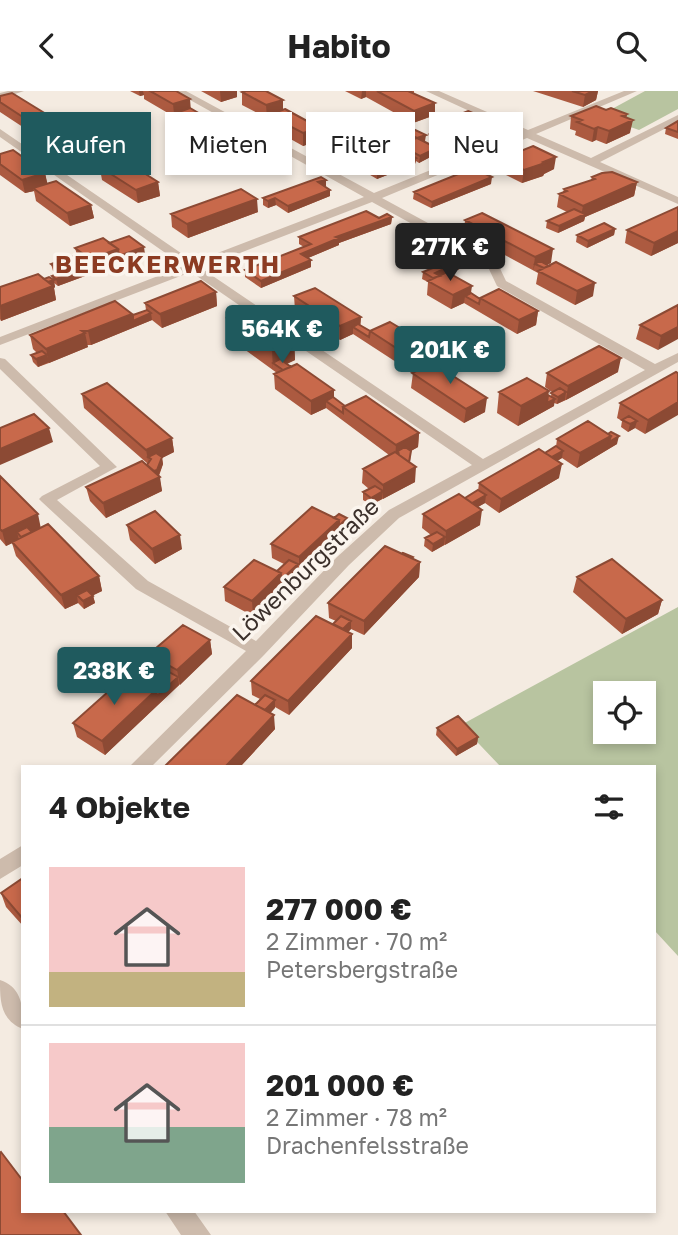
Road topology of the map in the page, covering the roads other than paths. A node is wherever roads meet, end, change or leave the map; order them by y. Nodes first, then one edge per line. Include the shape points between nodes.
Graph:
1 (19, 91) edge
2 (179, 91) edge
3 (431, 91) edge
4 (632, 91) edge
5 (0, 96) edge
6 (678, 118) edge
7 (0, 132) edge
8 (529, 135) junction
9 (592, 162) junction
10 (372, 198) junction
11 (678, 201) edge
12 (194, 266) junction
13 (0, 341) edge
14 (678, 357) edge
15 (0, 362) edge
16 (654, 370) junction
17 (481, 464) junction
18 (258, 650) junction
19 (140, 765) edge
20 (21, 855) edge
21 (0, 870) edge
22 (0, 990) edge
23 (21, 1016) edge
24 (180, 1213) edge
25 (198, 1235) edge

1 - 5 street
2 - 10 street
3 - 8 street
4 - 8 street
6 - 9 street
7 - 12 street
8 - 9 street
8 - 10 street
9 - 11 street
10 - 12 street
10 - 16 street via 492,263 501,283
12 - 13 street
12 - 17 street
14 - 16 street, Löwenburgstraße
15 - 18 street via 110,467 47,499 142,585
16 - 17 street, Löwenburgstraße
17 - 18 street, Löwenburgstraße via 394,514
18 - 19 street, Löwenburgstraße
20 - 21 street
22 - 23 street
24 - 25 street

